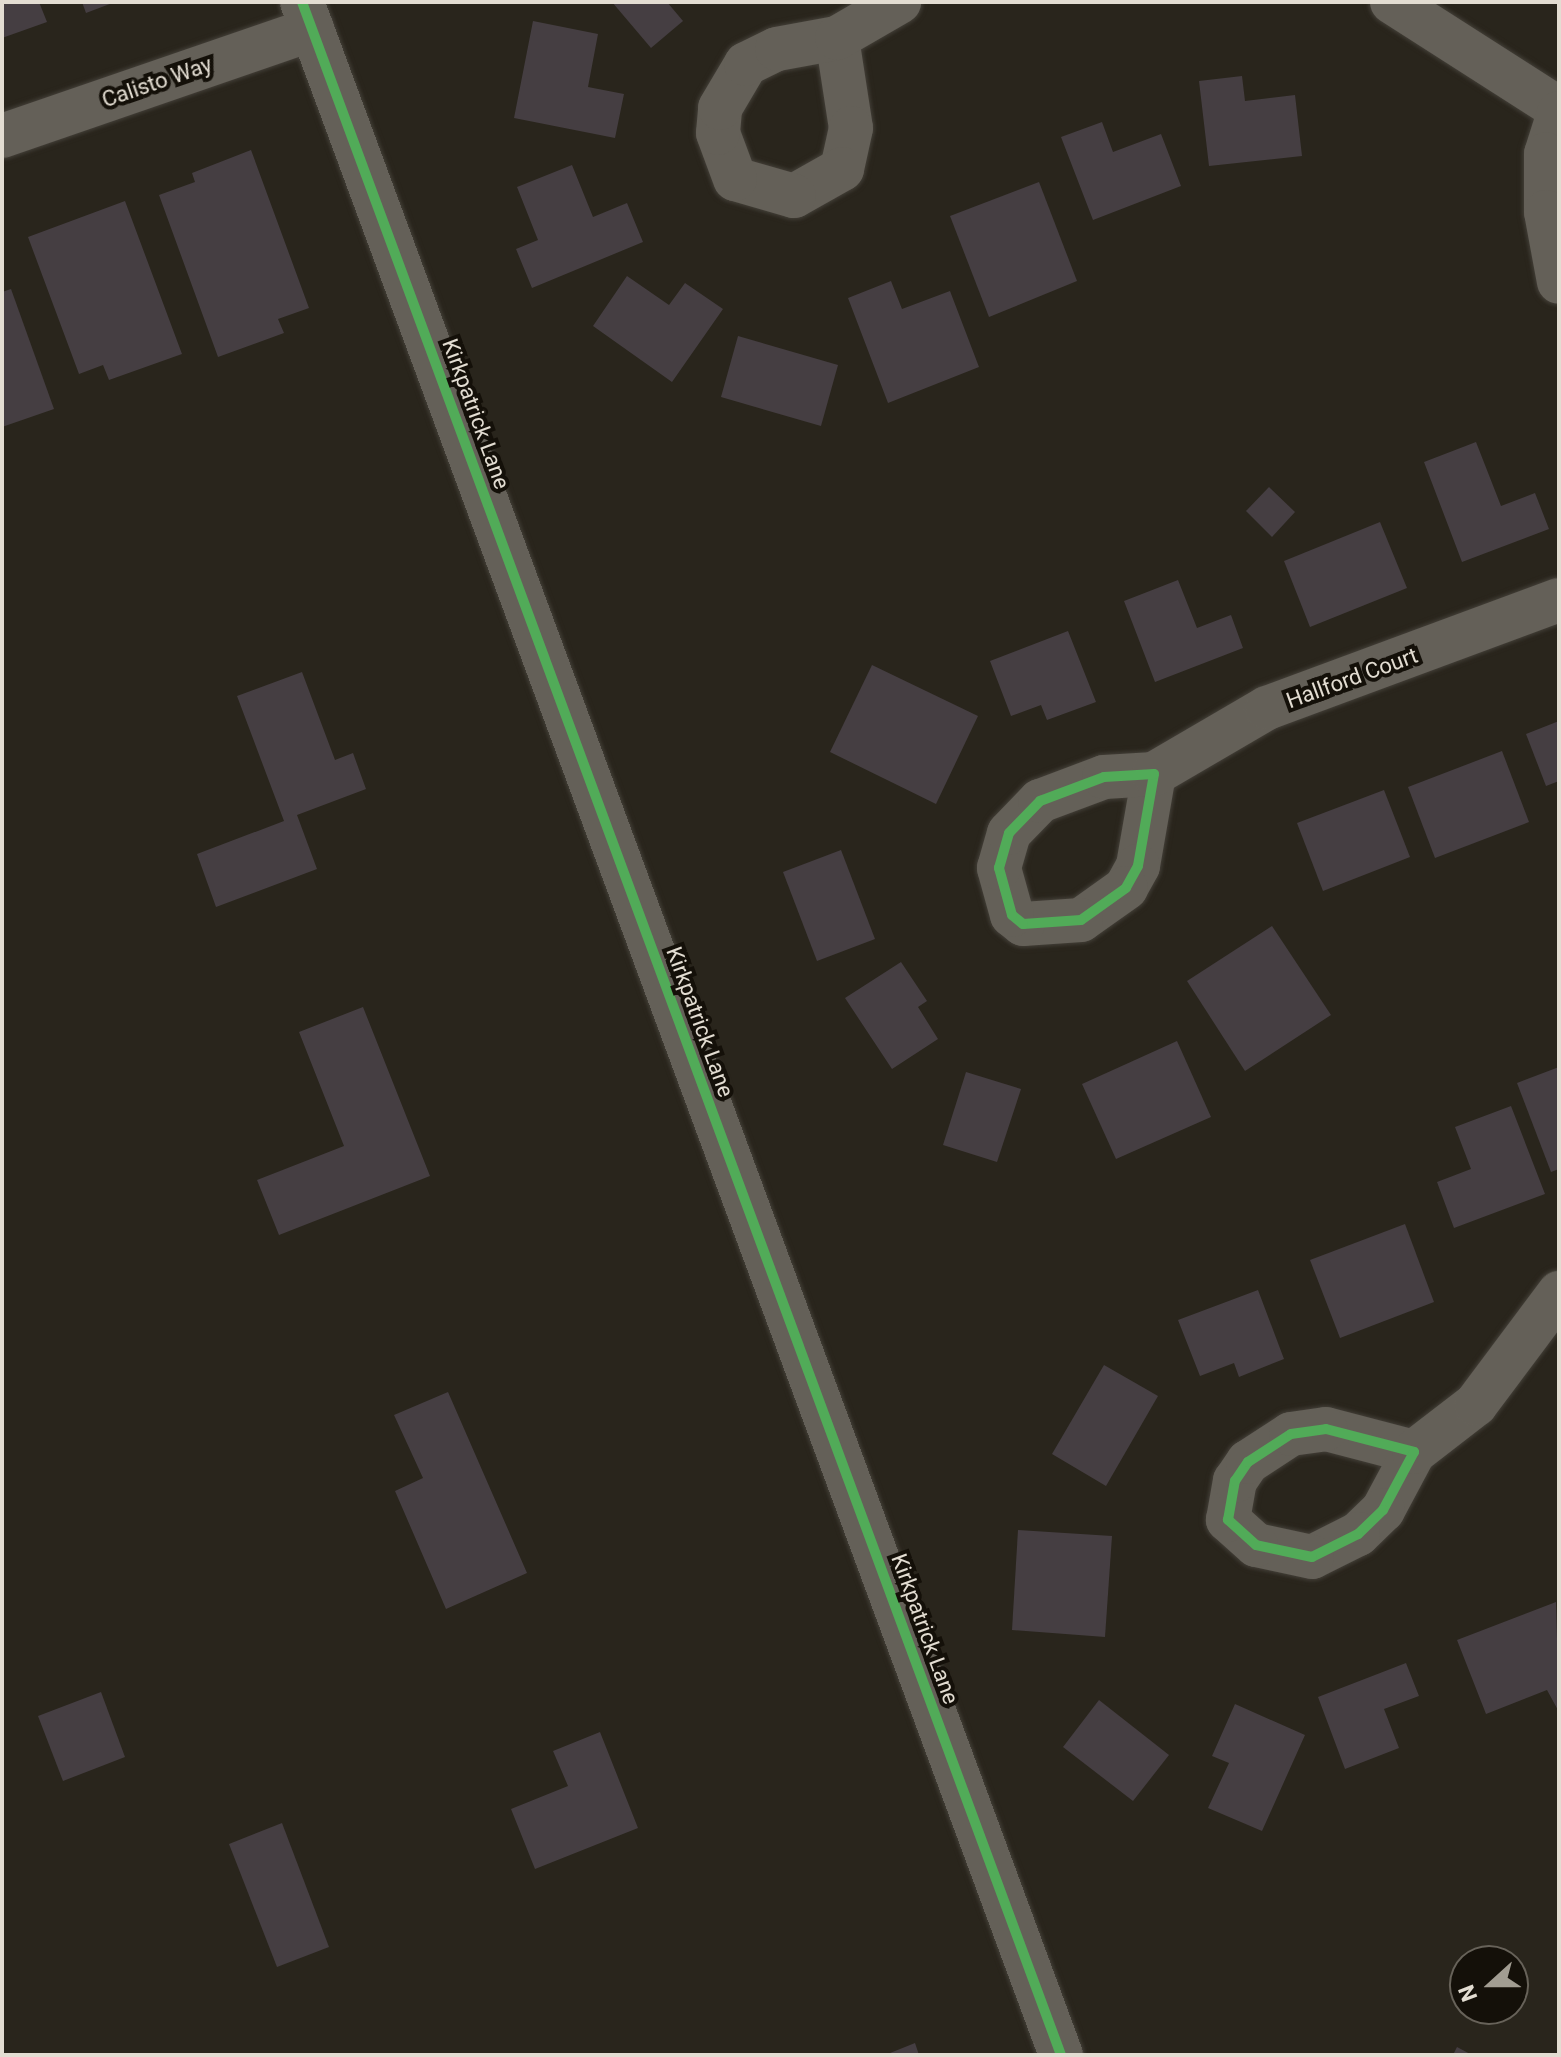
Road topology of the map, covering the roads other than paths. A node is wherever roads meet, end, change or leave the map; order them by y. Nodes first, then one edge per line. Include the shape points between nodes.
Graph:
1 (899, 2) edge
2 (1392, 2) edge
3 (307, 15) edge
4 (837, 38) dead end
5 (1559, 111) edge
6 (2, 136) edge
7 (1559, 282) edge
8 (1559, 600) edge
9 (1154, 774) dead end
10 (1559, 1293) edge
11 (1414, 1452) dead end
12 (1061, 2055) edge

1 - 4 street
2 - 5 street
3 - 6 street, Calisto Way
3 - 12 street, Kirkpatrick Lane
5 - 7 street via 1546,154 1546,212
8 - 9 street, Hallford Court via 1267,708
10 - 11 street via 1476,1404

